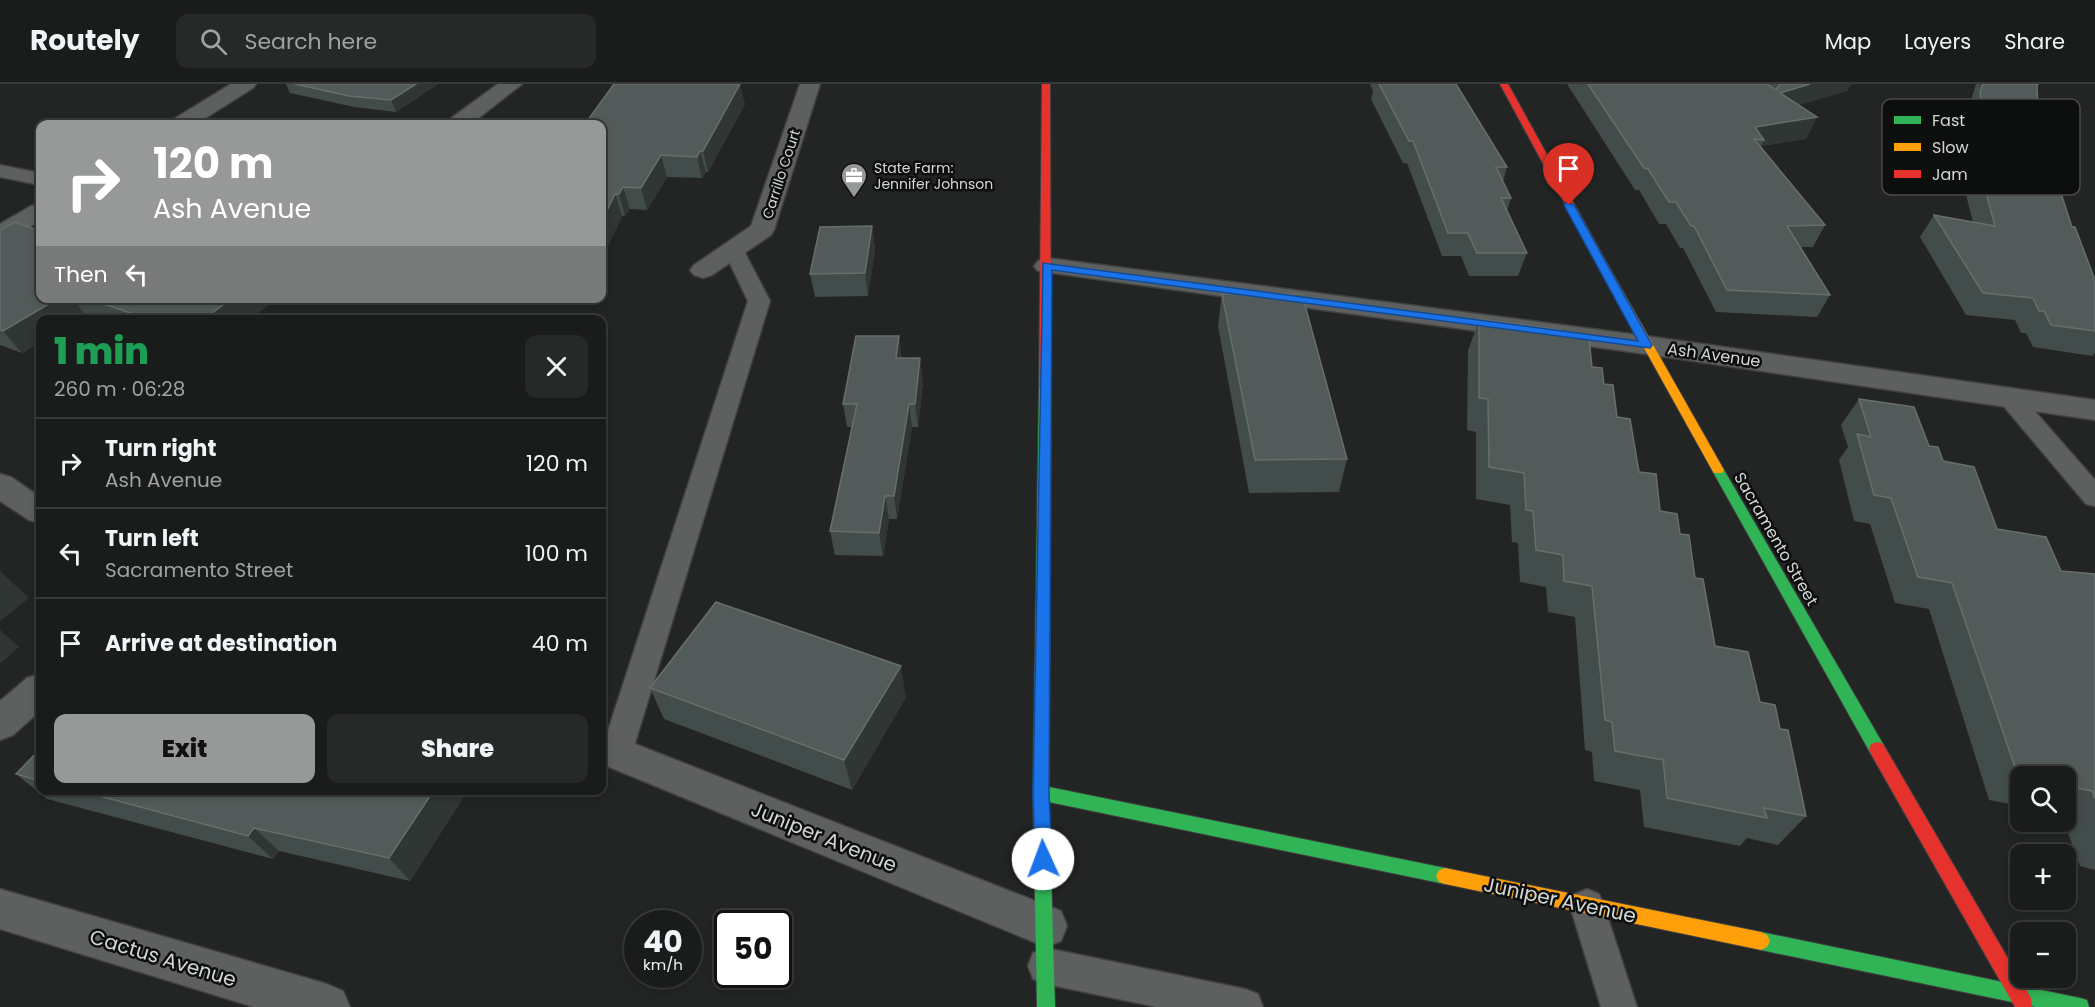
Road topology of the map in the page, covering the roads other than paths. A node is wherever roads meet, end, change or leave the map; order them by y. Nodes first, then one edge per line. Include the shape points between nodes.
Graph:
1 (246, 84) edge
2 (511, 84) edge
3 (810, 84) edge
4 (1046, 84) edge
5 (1504, 84) edge
6 (188, 120) edge
7 (463, 120) edge
8 (0, 171) edge
9 (36, 178) edge
10 (36, 214) edge
11 (0, 234) edge
12 (733, 249) junction
13 (1047, 266) junction
14 (703, 270) dead end
15 (1646, 345) junction
16 (2009, 397) junction
17 (2095, 410) edge
18 (0, 485) edge
19 (2095, 497) edge
20 (36, 509) edge
21 (36, 692) edge
22 (0, 724) edge
23 (609, 750) edge
24 (1041, 793) junction
25 (1587, 906) junction
26 (0, 909) edge
27 (1046, 926) junction
28 (1046, 966) junction
29 (2017, 993) junction
30 (327, 1007) edge
31 (1046, 1007) edge
32 (1245, 1007) edge
33 (1619, 1007) edge
34 (2025, 1007) edge
35 (2080, 1007) edge

1 - 6 street
2 - 7 street
3 - 12 street, Carrillo Court via 762,230
4 - 13 street
5 - 15 street, Sacramento Street
8 - 9 lane
10 - 11 street
12 - 14 street, Carrillo Court
12 - 23 lane via 759,301
13 - 15 street, Ash Avenue
13 - 24 street
15 - 16 street, Ash Avenue
15 - 29 street, Sacramento Street
16 - 17 street, Ash Avenue
16 - 19 lane
18 - 20 street
21 - 22 street
23 - 27 street, Juniper Avenue
24 - 25 street, Juniper Avenue
24 - 27 street
25 - 29 street, Juniper Avenue
25 - 33 lane
26 - 30 street, Cactus Avenue
27 - 28 street
28 - 31 street
28 - 32 lane
29 - 34 street, Sacramento Street
29 - 35 street, Juniper Avenue

